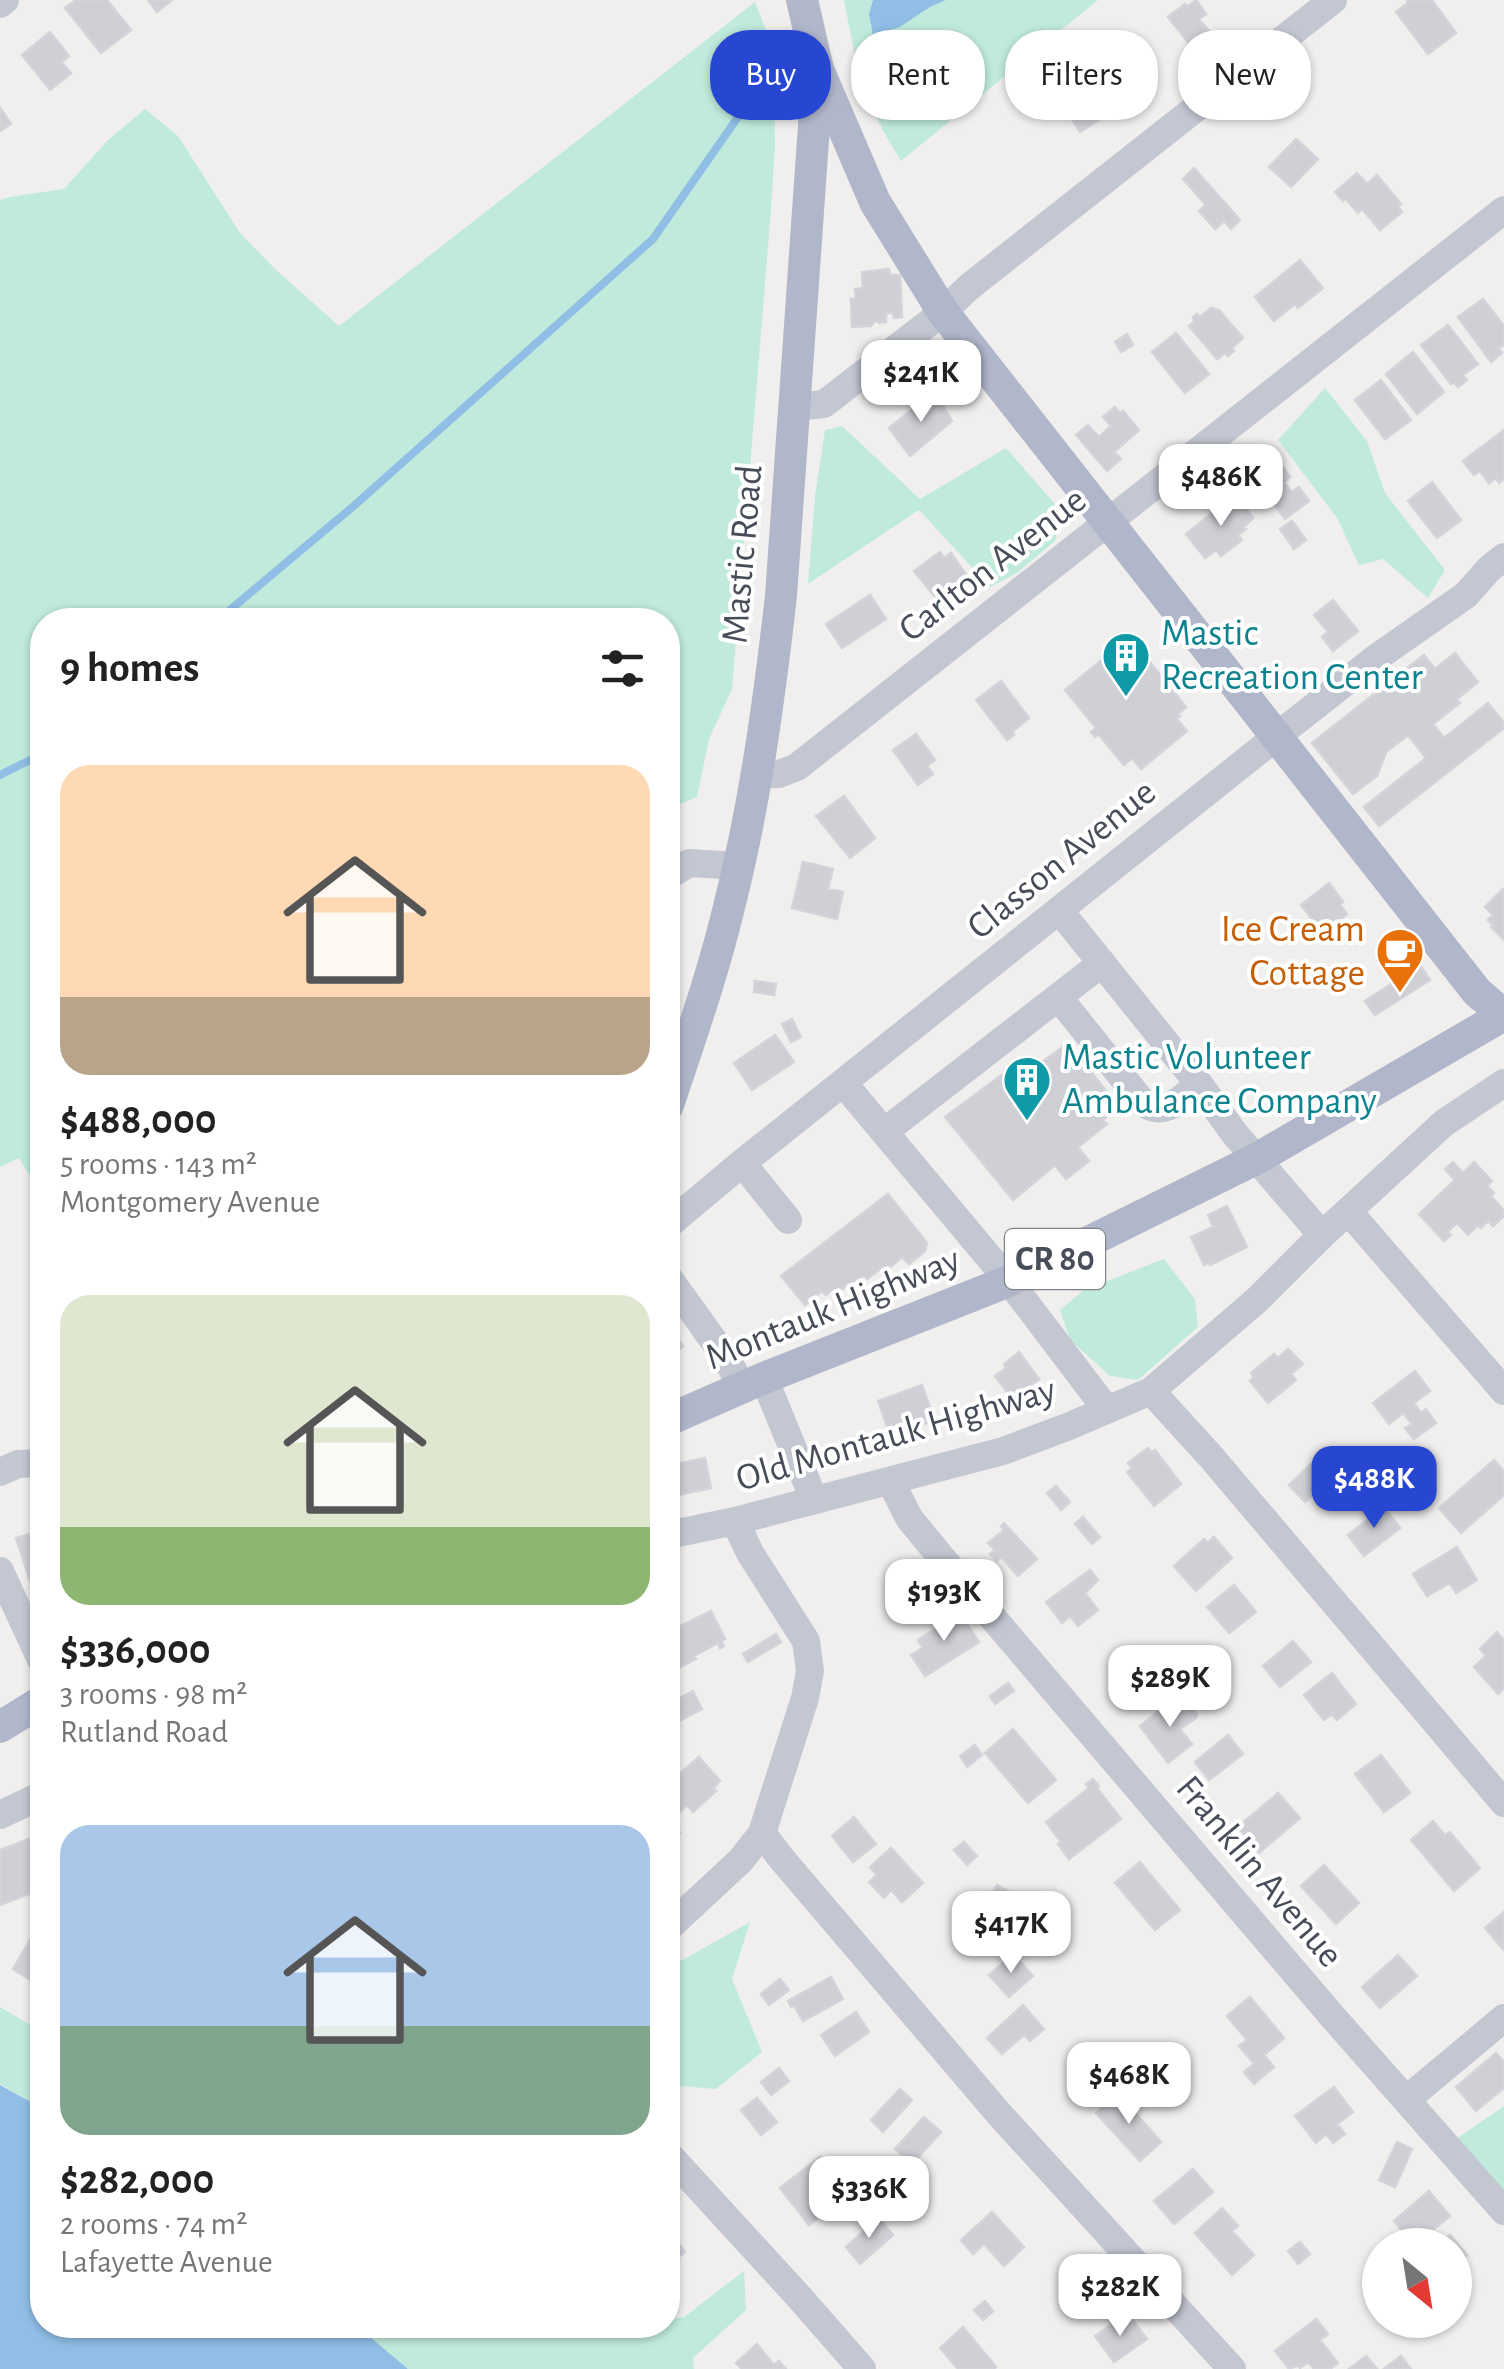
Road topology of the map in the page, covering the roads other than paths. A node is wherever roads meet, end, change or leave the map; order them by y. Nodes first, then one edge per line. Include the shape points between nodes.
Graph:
1 (802, 0) edge
2 (1333, 0) edge
3 (809, 30) edge
4 (831, 99) edge
5 (814, 120) edge
6 (1504, 210) edge
7 (943, 312) junction
8 (795, 407) junction
9 (1106, 522) junction
10 (1499, 572) edge
11 (1276, 738) junction
12 (756, 775) junction
13 (739, 866) junction
14 (680, 869) edge
15 (1059, 910) junction
16 (1102, 963) junction
17 (1059, 998) junction
18 (1504, 1015) edge
19 (680, 1067) edge
20 (1504, 1083) edge
21 (844, 1084) junction
22 (1198, 1084) junction
23 (884, 1132) junction
24 (1258, 1158) junction
25 (742, 1163) junction
26 (1348, 1211) junction
27 (680, 1216) edge
28 (788, 1220) dead end
29 (1322, 1235) junction
30 (1008, 1281) junction
31 (680, 1294) edge
32 (754, 1383) junction
33 (1151, 1391) junction
34 (1504, 1391) edge
35 (1107, 1410) junction
36 (680, 1415) edge
37 (30, 1464) edge
38 (0, 1472) edge
39 (891, 1482) junction
40 (814, 1500) junction
41 (735, 1522) junction
42 (680, 1533) edge
43 (0, 1571) edge
44 (30, 1636) edge
45 (30, 1708) edge
46 (0, 1727) edge
47 (30, 1800) edge
48 (1504, 1803) edge
49 (0, 1814) edge
50 (762, 1832) junction
51 (680, 1917) edge
52 (1504, 2018) edge
53 (1406, 2100) junction
54 (680, 2167) edge
55 (1504, 2211) edge
56 (862, 2369) edge
57 (1232, 2369) edge

1 - 3 main road, Mastic Road
2 - 7 street
4 - 7 main road via 875,202
5 - 8 main road, Mastic Road
6 - 9 street, Carlton Avenue
7 - 8 street via 824,404
7 - 9 main road
8 - 12 main road, Mastic Road via 781,596
9 - 11 main road
9 - 12 street, Carlton Avenue via 798,767
10 - 11 street, Classon Avenue
11 - 15 street, Classon Avenue
11 - 18 main road via 1477,992
12 - 13 main road, Mastic Road
13 - 14 street via 689,863
13 - 19 main road, Mastic Road
15 - 16 street
15 - 21 street, Classon Avenue
16 - 17 street
16 - 22 street
17 - 22 street via 1143,1104 1167,1109
17 - 23 street
18 - 24 main road, Montauk Highway / CR 80
20 - 26 street, Old Montauk Highway via 1444,1123
21 - 23 street
21 - 25 street, Classon Avenue
22 - 24 street
23 - 30 street
24 - 29 street
24 - 30 main road, Montauk Highway / CR 80
25 - 27 street, Classon Avenue
25 - 28 street
26 - 29 street, Old Montauk Highway
26 - 34 street
29 - 33 street, Old Montauk Highway
30 - 32 main road, Montauk Highway / CR 80
30 - 35 street
31 - 32 street via 726,1358
32 - 36 main road, Montauk Highway / CR 80
32 - 40 street
33 - 35 street, Old Montauk Highway
33 - 48 street
35 - 39 street, Old Montauk Highway via 1004,1451
37 - 38 street
39 - 40 street, Old Montauk Highway
39 - 53 street, Franklin Avenue via 942,1557
40 - 41 street, Old Montauk Highway
41 - 42 street, Old Montauk Highway
41 - 50 street via 806,1641 810,1672
43 - 44 street
45 - 46 main road
47 - 49 street
50 - 51 street
50 - 57 street via 1000,2115
52 - 53 street
53 - 55 street, Franklin Avenue
54 - 56 street

